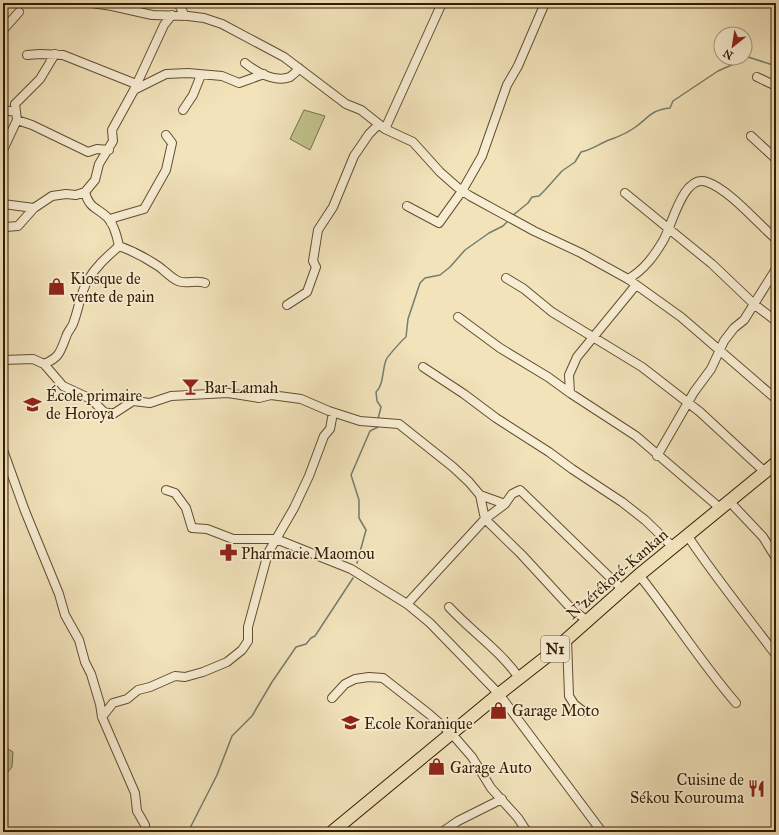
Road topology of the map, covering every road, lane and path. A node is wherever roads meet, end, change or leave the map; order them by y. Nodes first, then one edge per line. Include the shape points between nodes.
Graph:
1 (92, 3) edge
2 (178, 3) edge
3 (442, 3) edge
4 (545, 3) edge
5 (120, 5) edge
6 (19, 12) dead end
7 (172, 16) junction
8 (185, 16) junction
9 (3, 30) edge
10 (55, 54) junction
11 (27, 55) dead end
12 (245, 63) dead end
13 (299, 68) junction
14 (201, 74) junction
15 (264, 74) junction
16 (757, 77) dead end
17 (776, 86) edge
18 (135, 87) junction
19 (3, 110) edge
20 (183, 110) dead end
21 (17, 116) junction
22 (382, 126) junction
23 (166, 135) dead end
24 (751, 136) dead end
25 (3, 150) edge
26 (109, 150) junction
27 (776, 160) edge
28 (462, 191) junction
29 (85, 192) junction
30 (625, 193) dead end
31 (3, 204) edge
32 (407, 206) dead end
33 (34, 208) junction
34 (111, 223) junction
35 (3, 229) edge
36 (669, 229) junction
37 (776, 239) edge
38 (119, 246) junction
39 (776, 269) edge
40 (506, 278) dead end
41 (628, 279) junction
42 (205, 283) dead end
43 (636, 285) junction
44 (287, 304) dead end
45 (754, 305) junction
46 (458, 317) dead end
47 (776, 321) edge
48 (594, 338) junction
49 (719, 350) junction
50 (3, 360) edge
51 (44, 364) junction
52 (423, 367) dead end
53 (570, 394) junction
54 (776, 398) edge
55 (688, 402) junction
56 (333, 413) junction
57 (4, 455) edge
58 (657, 456) junction
59 (776, 463) edge
60 (765, 472) junction
61 (166, 490) dead end
62 (480, 496) junction
63 (729, 500) junction
64 (505, 504) junction
65 (720, 508) junction
66 (485, 519) junction
67 (687, 535) junction
68 (276, 539) junction
69 (673, 547) junction
70 (776, 558) edge
71 (639, 575) junction
72 (622, 589) junction
73 (407, 604) junction
74 (449, 607) dead end
75 (587, 621) junction
76 (567, 638) junction
77 (776, 655) edge
78 (520, 678) junction
79 (499, 694) junction
80 (332, 698) dead end
81 (736, 703) dead end
82 (584, 712) dead end
83 (102, 717) junction
84 (452, 734) junction
85 (502, 799) junction
86 (525, 831) edge
87 (145, 832) edge
88 (332, 832) edge
89 (442, 832) edge
90 (602, 832) edge

1 - 5 street
2 - 8 street
3 - 22 street
4 - 28 street via 507,85 482,156
5 - 7 street via 152,15
6 - 9 street
7 - 8 street
7 - 18 street via 164,25
8 - 13 street via 204,18 222,24 284,57
10 - 11 street
10 - 18 street via 81,61
10 - 21 street via 40,79 15,104
12 - 15 street via 256,72
13 - 15 street via 290,77 278,78
13 - 22 street via 346,104 361,110
14 - 15 street via 222,76 239,83
14 - 18 street via 166,74
14 - 20 street via 193,95
16 - 17 street
18 - 26 street via 112,130 113,141
19 - 21 street
21 - 25 street
21 - 26 street via 88,152 97,149
22 - 28 street via 413,142 426,158
22 - 44 street via 369,134 354,156 333,207 318,230 313,261 316,267 307,292
23 - 34 street via 172,143 166,170 152,197 144,209 113,218
24 - 27 street
26 - 29 street via 99,164 95,180
28 - 32 street via 439,223
28 - 41 street
29 - 33 street via 52,196
29 - 34 street via 87,202
30 - 36 street
31 - 33 street
33 - 35 street via 18,226
34 - 38 street
36 - 37 street via 681,198 690,186 701,181 725,193
36 - 41 street via 644,267
36 - 45 street via 712,264
38 - 42 street via 153,263 177,281 199,280
38 - 51 street via 99,264 88,279 62,349 53,360
39 - 45 street
40 - 48 street via 552,312
41 - 43 street
43 - 48 street
43 - 49 street via 681,317
45 - 47 street
45 - 49 street
46 - 53 street
48 - 53 street via 578,356 569,375
48 - 55 street via 642,367
49 - 54 street
49 - 55 street via 711,369
50 - 51 street via 33,359
51 - 56 street via 63,386 91,399 104,412 113,414 133,401 150,403 172,396 228,393 259,398 271,395 302,399
52 - 69 street via 616,498 645,520
53 - 58 street via 636,436
55 - 58 street
55 - 60 street
56 - 62 street via 360,421 399,424 453,467
56 - 68 street via 330,429 324,436 309,476
57 - 83 street via 65,615 79,640
58 - 65 street
59 - 60 highway, N'zérékoré-Kankan / N1
60 - 63 highway, N'zérékoré-Kankan / N1
61 - 68 street via 175,493 186,508 192,528 207,529 233,539
62 - 64 street
62 - 66 street
63 - 65 highway, N'zérékoré-Kankan / N1
63 - 70 street via 763,537
64 - 66 street
64 - 72 street via 512,494 520,490
65 - 67 highway, N'zérékoré-Kankan / N1
66 - 73 street
66 - 75 street via 568,605
67 - 69 highway, N'zérékoré-Kankan / N1
67 - 77 street via 710,570
68 - 73 street via 351,569
68 - 83 street via 264,566 248,627 248,640 242,650 227,662 203,672 185,677 175,676 138,690 127,699 113,703
69 - 71 highway, N'zérékoré-Kankan / N1
71 - 72 highway, N'zérékoré-Kankan / N1
71 - 81 street
72 - 75 highway, N'zérékoré-Kankan / N1
73 - 79 street via 430,623
74 - 78 street via 463,623 488,642
75 - 76 highway, N'zérékoré-Kankan / N1
76 - 78 highway, N'zérékoré-Kankan / N1
76 - 82 street via 569,696
78 - 79 highway, N'zérékoré-Kankan / N1
79 - 84 highway, N'zérékoré-Kankan / N1
79 - 90 street
80 - 84 street via 345,684 355,679 383,678
83 - 87 street via 134,793
84 - 85 street via 472,757 491,788
84 - 88 highway, N'zérékoré-Kankan / N1
85 - 86 street
85 - 89 street

